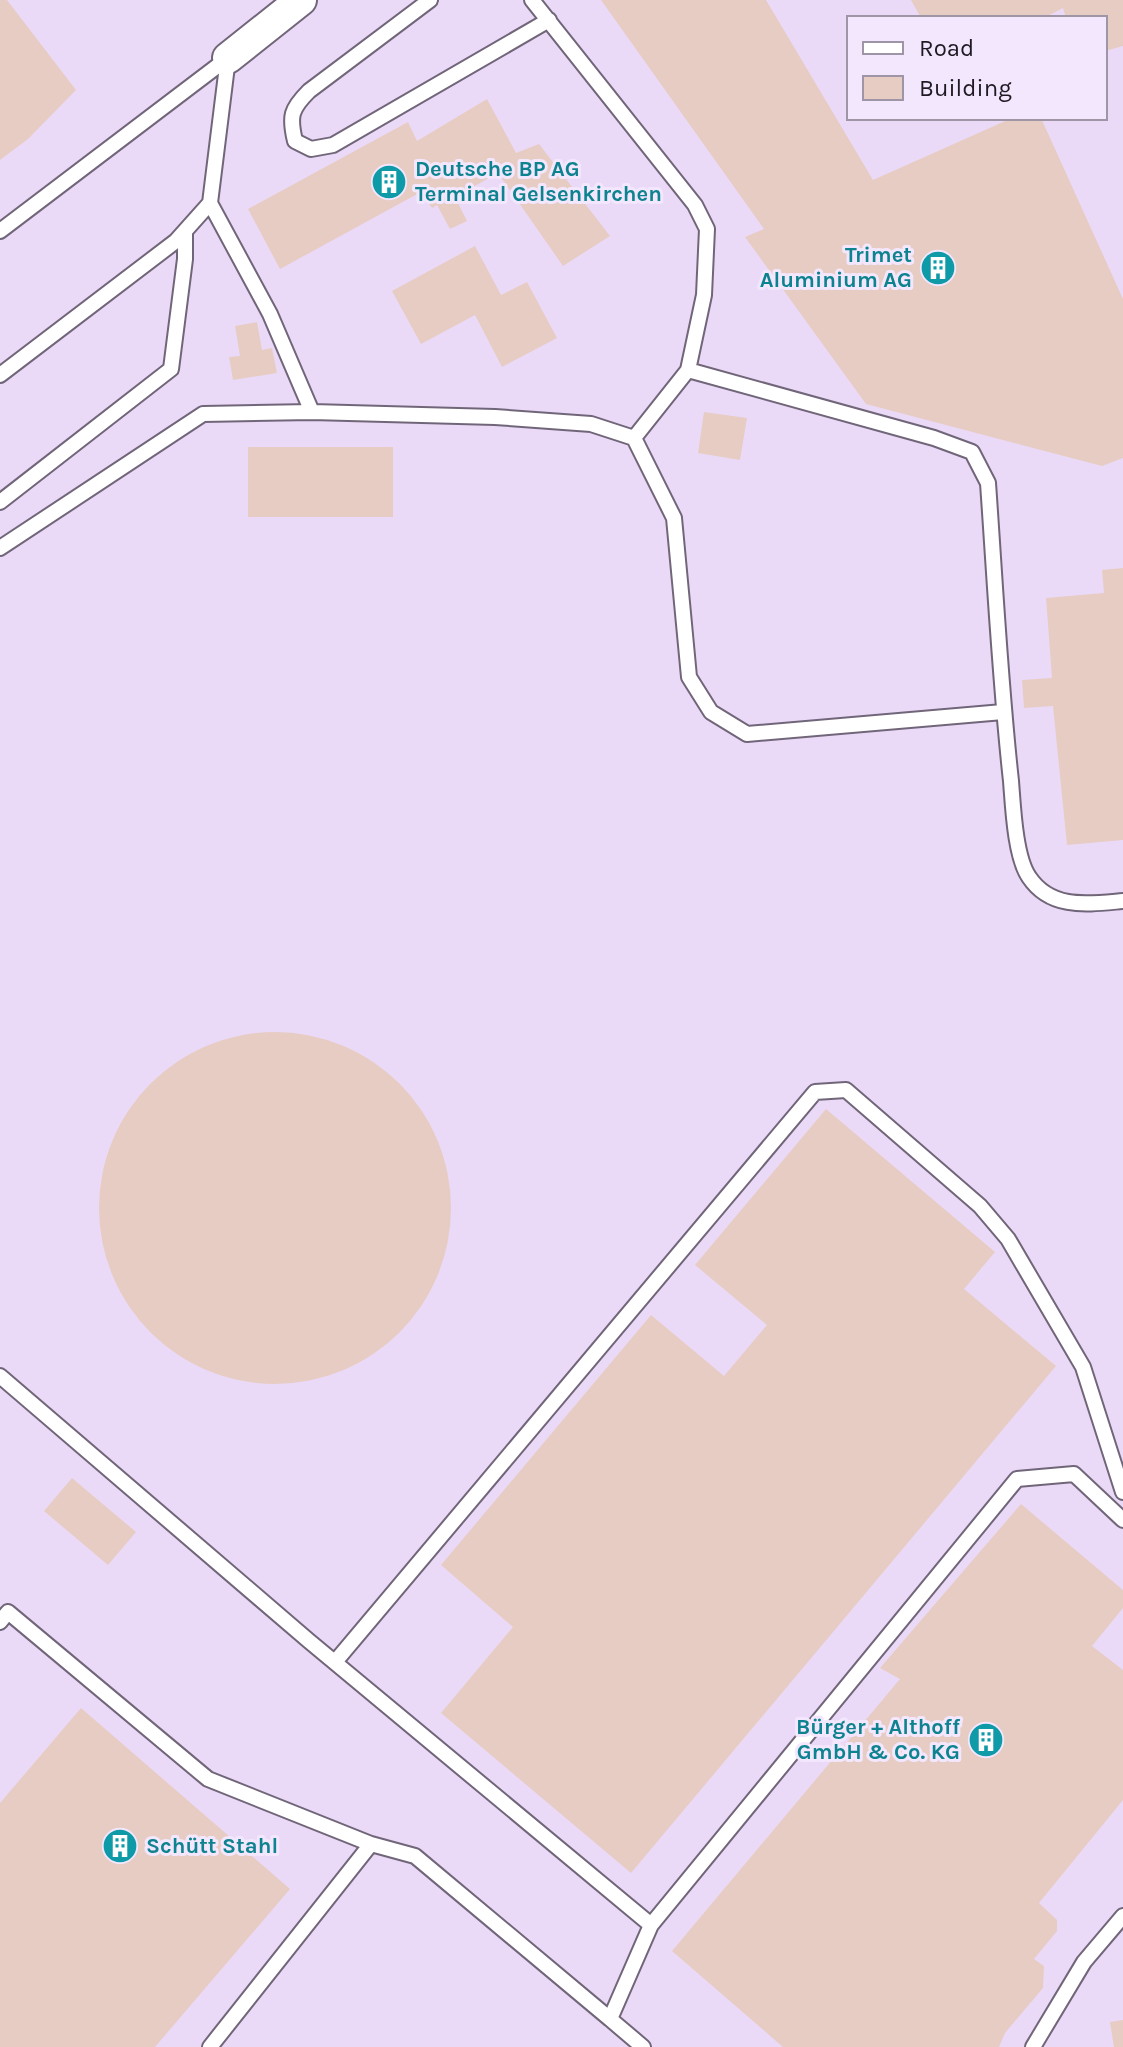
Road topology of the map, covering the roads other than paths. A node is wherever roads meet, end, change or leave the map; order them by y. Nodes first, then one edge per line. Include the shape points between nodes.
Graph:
1 (301, 0) edge
2 (430, 0) edge
3 (532, 0) edge
4 (549, 20) junction
5 (228, 58) junction
6 (210, 203) junction
7 (0, 231) edge
8 (185, 231) junction
9 (688, 370) junction
10 (0, 375) edge
11 (312, 412) junction
12 (634, 438) junction
13 (0, 502) edge
14 (0, 548) edge
15 (1003, 712) junction
16 (1123, 901) edge
17 (0, 1376) edge
18 (1123, 1492) edge
19 (1123, 1520) edge
20 (0, 1622) edge
21 (335, 1662) junction
22 (371, 1844) junction
23 (1123, 1916) edge
24 (651, 1925) junction
25 (610, 2019) junction
26 (210, 2047) edge
27 (643, 2047) edge
28 (1033, 2047) edge

1 - 5 street
2 - 4 lane via 296,104 290,121 295,141 311,149 333,145
3 - 4 lane
4 - 9 lane via 695,205 707,229 704,295
5 - 6 lane
5 - 7 lane
6 - 8 lane
6 - 11 lane via 270,314
8 - 10 lane
8 - 13 lane via 171,369
9 - 12 lane
9 - 15 lane via 972,452 988,483
11 - 12 lane via 591,424
11 - 14 lane via 203,414
12 - 15 lane via 674,518 689,677 711,712 747,734
15 - 16 lane via 1017,838 1028,876 1051,898 1077,905
17 - 21 lane
18 - 21 lane via 1083,1367 1008,1239 980,1206 846,1090 815,1092
19 - 24 lane via 1074,1474 1017,1479
20 - 22 lane via 8,1612 208,1779
21 - 24 lane
22 - 25 lane via 415,1856
22 - 26 lane
23 - 28 lane via 1084,1962
24 - 25 lane
25 - 27 lane

